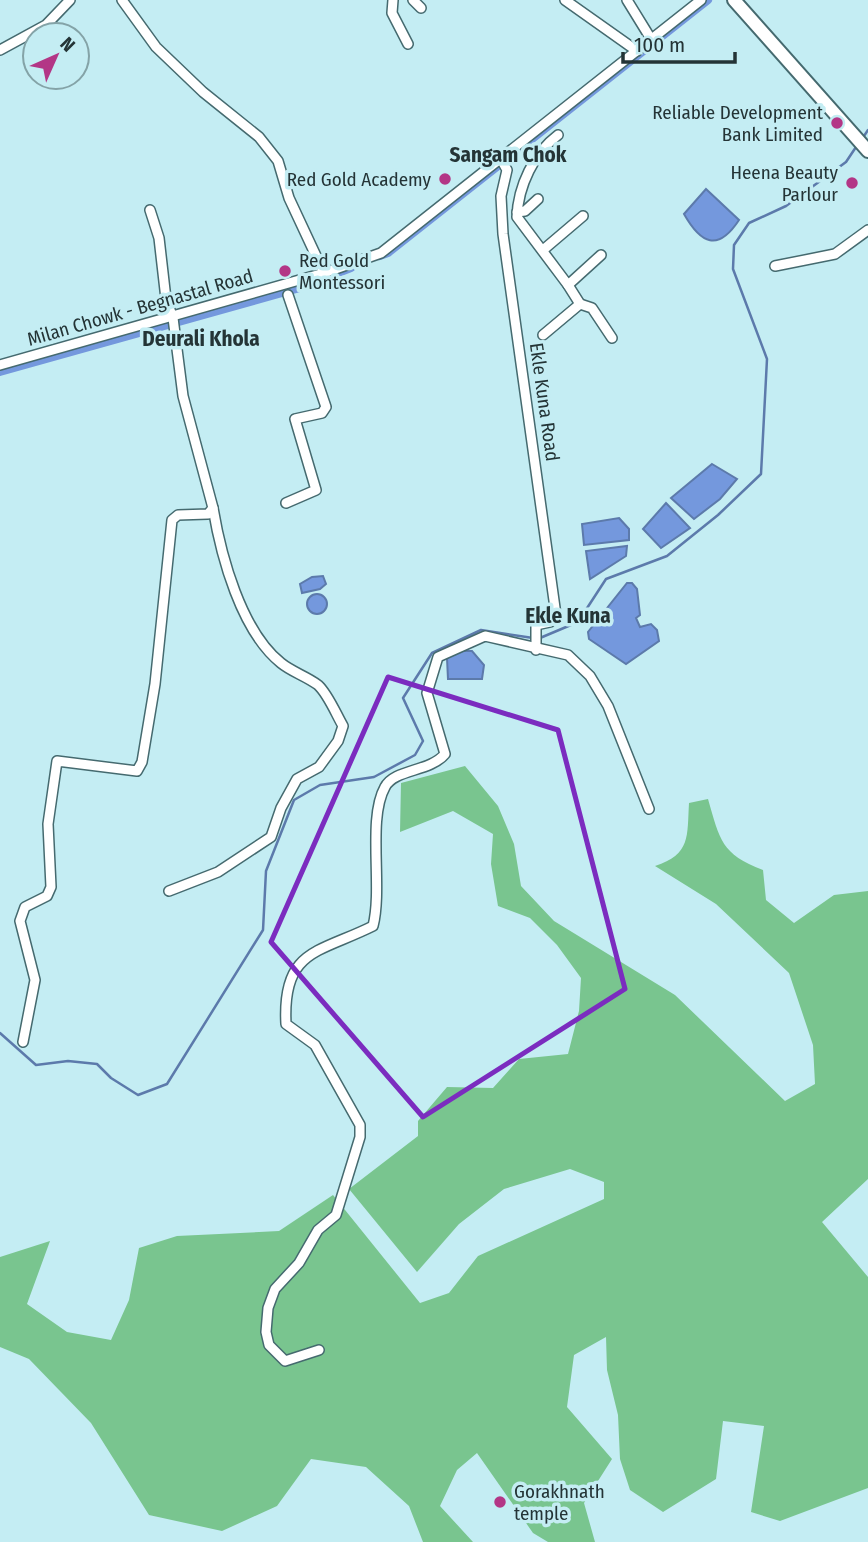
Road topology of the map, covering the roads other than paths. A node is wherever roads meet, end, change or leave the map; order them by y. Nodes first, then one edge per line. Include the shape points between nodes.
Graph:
1 (70, 0) edge
2 (122, 0) edge
3 (393, 0) edge
4 (413, 0) edge
5 (565, 0) edge
6 (627, 0) edge
7 (701, 0) edge
8 (734, 0) edge
9 (421, 8) dead end
10 (651, 39) junction
11 (408, 44) dead end
12 (0, 50) edge
13 (637, 51) junction
14 (558, 135) dead end
15 (868, 151) edge
16 (501, 159) junction
17 (507, 174) junction
18 (523, 188) junction
19 (538, 200) dead end
20 (150, 210) dead end
21 (517, 212) junction
22 (583, 216) dead end
23 (868, 230) edge
24 (543, 250) junction
25 (601, 256) dead end
26 (775, 266) dead end
27 (324, 273) junction
28 (568, 285) junction
29 (288, 295) dead end
30 (580, 304) junction
31 (173, 316) junction
32 (543, 335) dead end
33 (612, 338) dead end
34 (0, 365) edge
35 (286, 503) dead end
36 (213, 508) junction
37 (537, 650) junction
38 (649, 809) dead end
39 (169, 891) dead end
40 (23, 1042) dead end
41 (319, 1350) dead end

1 - 12 street via 46,25
2 - 27 street via 156,47 259,137 278,162 289,198
3 - 11 street via 392,13
4 - 9 street
5 - 13 street
6 - 10 street
7 - 10 street, Milan Chowk - Begnastal Road
8 - 15 main road
10 - 13 street, Milan Chowk - Begnastal Road
13 - 16 street, Milan Chowk - Begnastal Road
14 - 18 street via 542,147
16 - 17 street
16 - 27 street, Milan Chowk - Begnastal Road via 381,253
17 - 18 street
17 - 37 street, Ekle Kuna Road via 501,196 503,234 556,615 550,622 536,625
18 - 21 street
19 - 21 street
20 - 31 street
21 - 24 street via 520,223
22 - 24 street
23 - 26 street via 835,254
24 - 28 street
25 - 28 street
27 - 31 street, Milan Chowk - Begnastal Road
28 - 30 street
29 - 35 street via 326,407 322,413 295,419 316,490
30 - 32 street
30 - 33 street via 592,308
31 - 34 street, Milan Chowk - Begnastal Road
31 - 36 street via 183,396
36 - 39 street via 239,603 260,639 280,663 320,686 343,726 319,767 297,779 271,836 218,872
36 - 40 street via 208,514 178,515 172,520 155,684 137,771 57,761 48,824 51,887 47,896 25,907 20,921 35,980
37 - 38 street via 568,655 590,676 608,706
37 - 41 street via 485,636 438,657 427,693 445,754 437,764 396,777 385,786 373,926 307,955 290,978 286,1024 315,1045 359,1125 353,1164 336,1215 318,1230 299,1263 275,1289 268,1308 266,1332 275,1354 285,1361

